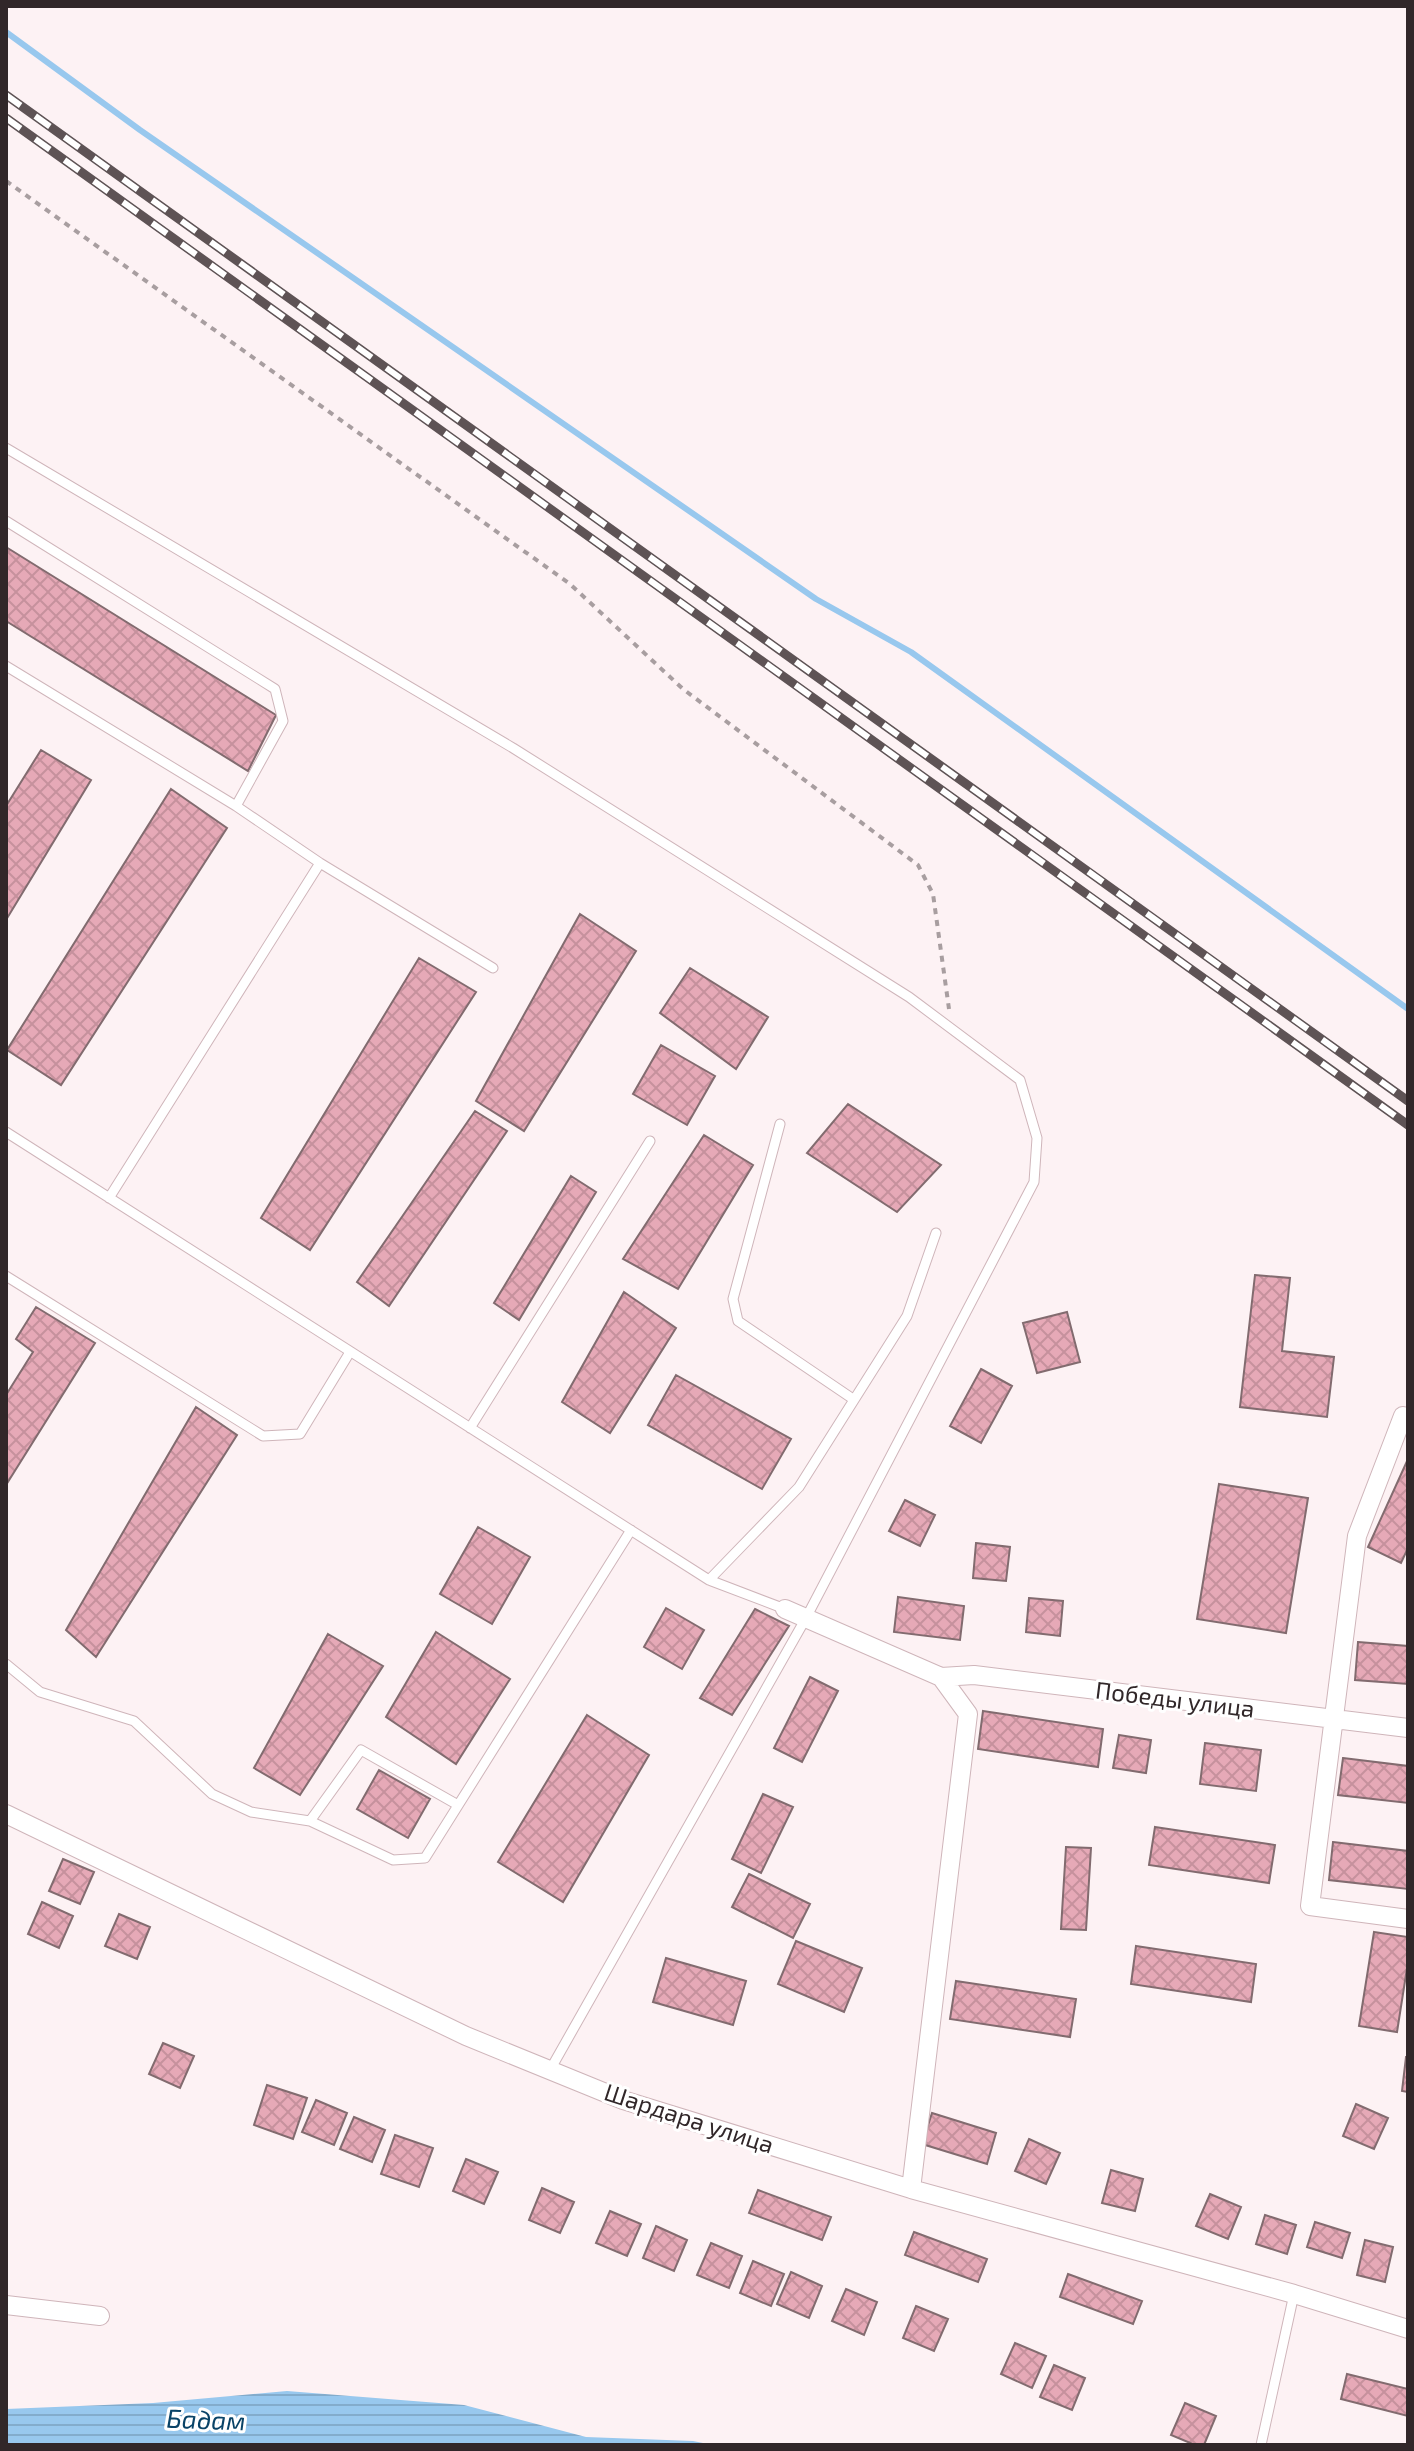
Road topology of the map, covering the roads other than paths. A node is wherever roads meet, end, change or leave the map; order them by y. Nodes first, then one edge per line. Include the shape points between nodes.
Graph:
1 (6, 448) edge
2 (6, 521) edge
3 (6, 666) edge
4 (236, 806) junction
5 (320, 863) junction
6 (493, 968) dead end
7 (780, 1124) dead end
8 (6, 1132) edge
9 (650, 1141) dead end
10 (109, 1198) junction
11 (936, 1233) dead end
12 (6, 1276) edge
13 (350, 1352) junction
14 (853, 1399) junction
15 (1403, 1416) dead end
16 (470, 1428) junction
17 (631, 1530) junction
18 (709, 1580) junction
19 (785, 1609) joint
20 (806, 1618) junction
21 (6, 1664) edge
22 (941, 1677) junction
23 (1333, 1719) junction
24 (1408, 1728) edge
25 (458, 1805) junction
26 (6, 1814) edge
27 (310, 1821) junction
28 (1408, 1919) edge
29 (550, 2070) junction
30 (911, 2189) junction
31 (1294, 2294) junction
32 (6, 2305) edge
33 (100, 2316) dead end
34 (1408, 2329) edge
35 (1261, 2445) edge

1 - 20 lane via 513,748 909,997 1020,1080 1037,1138 1034,1182
2 - 4 lane via 275,689 283,721
3 - 4 lane
4 - 5 lane
5 - 6 lane
5 - 10 lane
7 - 14 lane via 733,1299 738,1321
8 - 10 lane
9 - 16 lane
10 - 13 lane
11 - 14 lane via 907,1316
12 - 13 lane via 263,1436 300,1434
13 - 16 lane
14 - 18 lane via 799,1487
15 - 23 street via 1357,1536
16 - 17 lane
17 - 18 lane
17 - 25 lane
18 - 19 lane
19 - 20 street
20 - 22 street
20 - 29 lane
21 - 27 lane via 40,1692 134,1721 212,1794 251,1812
22 - 23 street, Победы улица via 974,1675
22 - 30 street via 968,1714
23 - 24 street, Победы улица
23 - 28 street via 1310,1906
25 - 27 lane via 425,1858 393,1860
25 - 27 lane via 361,1750
26 - 29 street, Шардара улица via 466,2036
29 - 30 street, Шардара улица via 623,2100
30 - 31 street, Шардара улица
31 - 34 street, Шардара улица
31 - 35 lane
32 - 33 street

